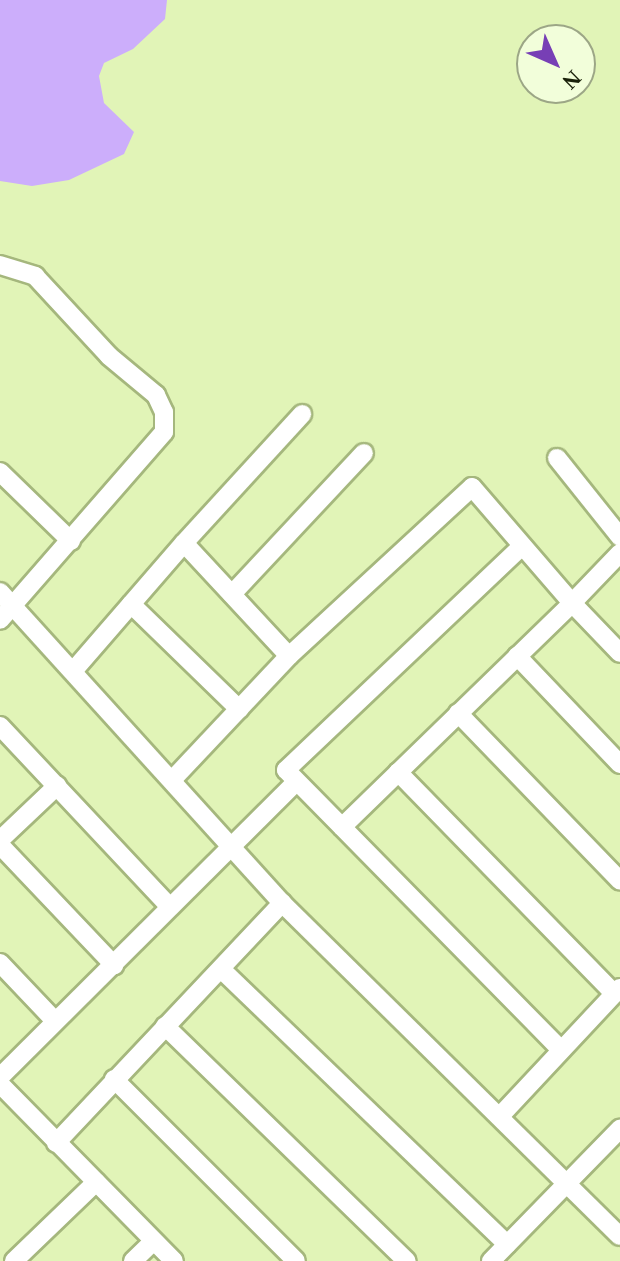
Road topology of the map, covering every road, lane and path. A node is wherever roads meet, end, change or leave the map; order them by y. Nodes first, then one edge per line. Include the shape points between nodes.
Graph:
1 (0, 265) edge
2 (302, 414) dead end
3 (364, 453) dead end
4 (557, 458) dead end
5 (0, 472) edge
6 (620, 537) edge
7 (71, 541) junction
8 (184, 543) junction
9 (521, 547) junction
10 (620, 553) edge
11 (0, 592) edge
12 (232, 594) junction
13 (572, 603) junction
14 (131, 604) junction
15 (16, 606) junction
16 (0, 620) edge
17 (620, 653) edge
18 (289, 656) junction
19 (517, 656) junction
20 (74, 670) junction
21 (239, 709) junction
22 (458, 713) junction
23 (0, 726) edge
24 (620, 764) edge
25 (398, 772) junction
26 (172, 780) junction
27 (296, 782) junction
28 (57, 786) junction
29 (342, 827) junction
30 (0, 842) edge
31 (230, 844) junction
32 (620, 881) edge
33 (282, 903) junction
34 (168, 905) junction
35 (0, 963) edge
36 (114, 965) junction
37 (221, 969) junction
38 (617, 991) edge
39 (55, 1021) junction
40 (165, 1026) junction
41 (561, 1050) junction
42 (0, 1077) edge
43 (114, 1079) junction
44 (0, 1084) edge
45 (501, 1115) junction
46 (620, 1129) edge
47 (56, 1143) junction
48 (96, 1182) junction
49 (568, 1183) junction
50 (620, 1236) edge
51 (153, 1242) junction
52 (507, 1244) junction
53 (14, 1261) edge
54 (133, 1261) edge
55 (174, 1261) edge
56 (296, 1261) edge
57 (407, 1261) edge
58 (491, 1261) edge

1 - 7 street via 35,276 109,356 156,395 164,412 164,432
2 - 8 street
3 - 12 street
4 - 6 street
5 - 7 street
7 - 15 street
8 - 12 street
8 - 14 street
9 - 13 street
9 - 18 street via 472,487
9 - 27 street via 286,770
10 - 13 street
11 - 15 street
12 - 18 street
13 - 17 street
13 - 19 street
14 - 20 street
14 - 21 street
15 - 16 street
15 - 20 street
18 - 21 street
19 - 22 street
19 - 24 street
20 - 26 street
21 - 26 street
22 - 25 street
22 - 32 street
23 - 28 street
25 - 29 street
25 - 38 street
26 - 31 street
27 - 29 street
27 - 31 street
28 - 30 street
28 - 34 street
29 - 41 street
30 - 36 street
31 - 33 street
31 - 34 street
33 - 37 street
33 - 45 street
34 - 36 street
35 - 39 street
36 - 39 street
37 - 40 street
37 - 52 street
38 - 41 street
39 - 42 street
40 - 43 street
40 - 57 street
41 - 45 street
43 - 47 street
43 - 56 street
44 - 47 street
45 - 49 street
46 - 49 street
47 - 48 street
48 - 51 street
48 - 53 street
49 - 50 street
49 - 52 street
51 - 54 street
51 - 55 street
52 - 58 street

